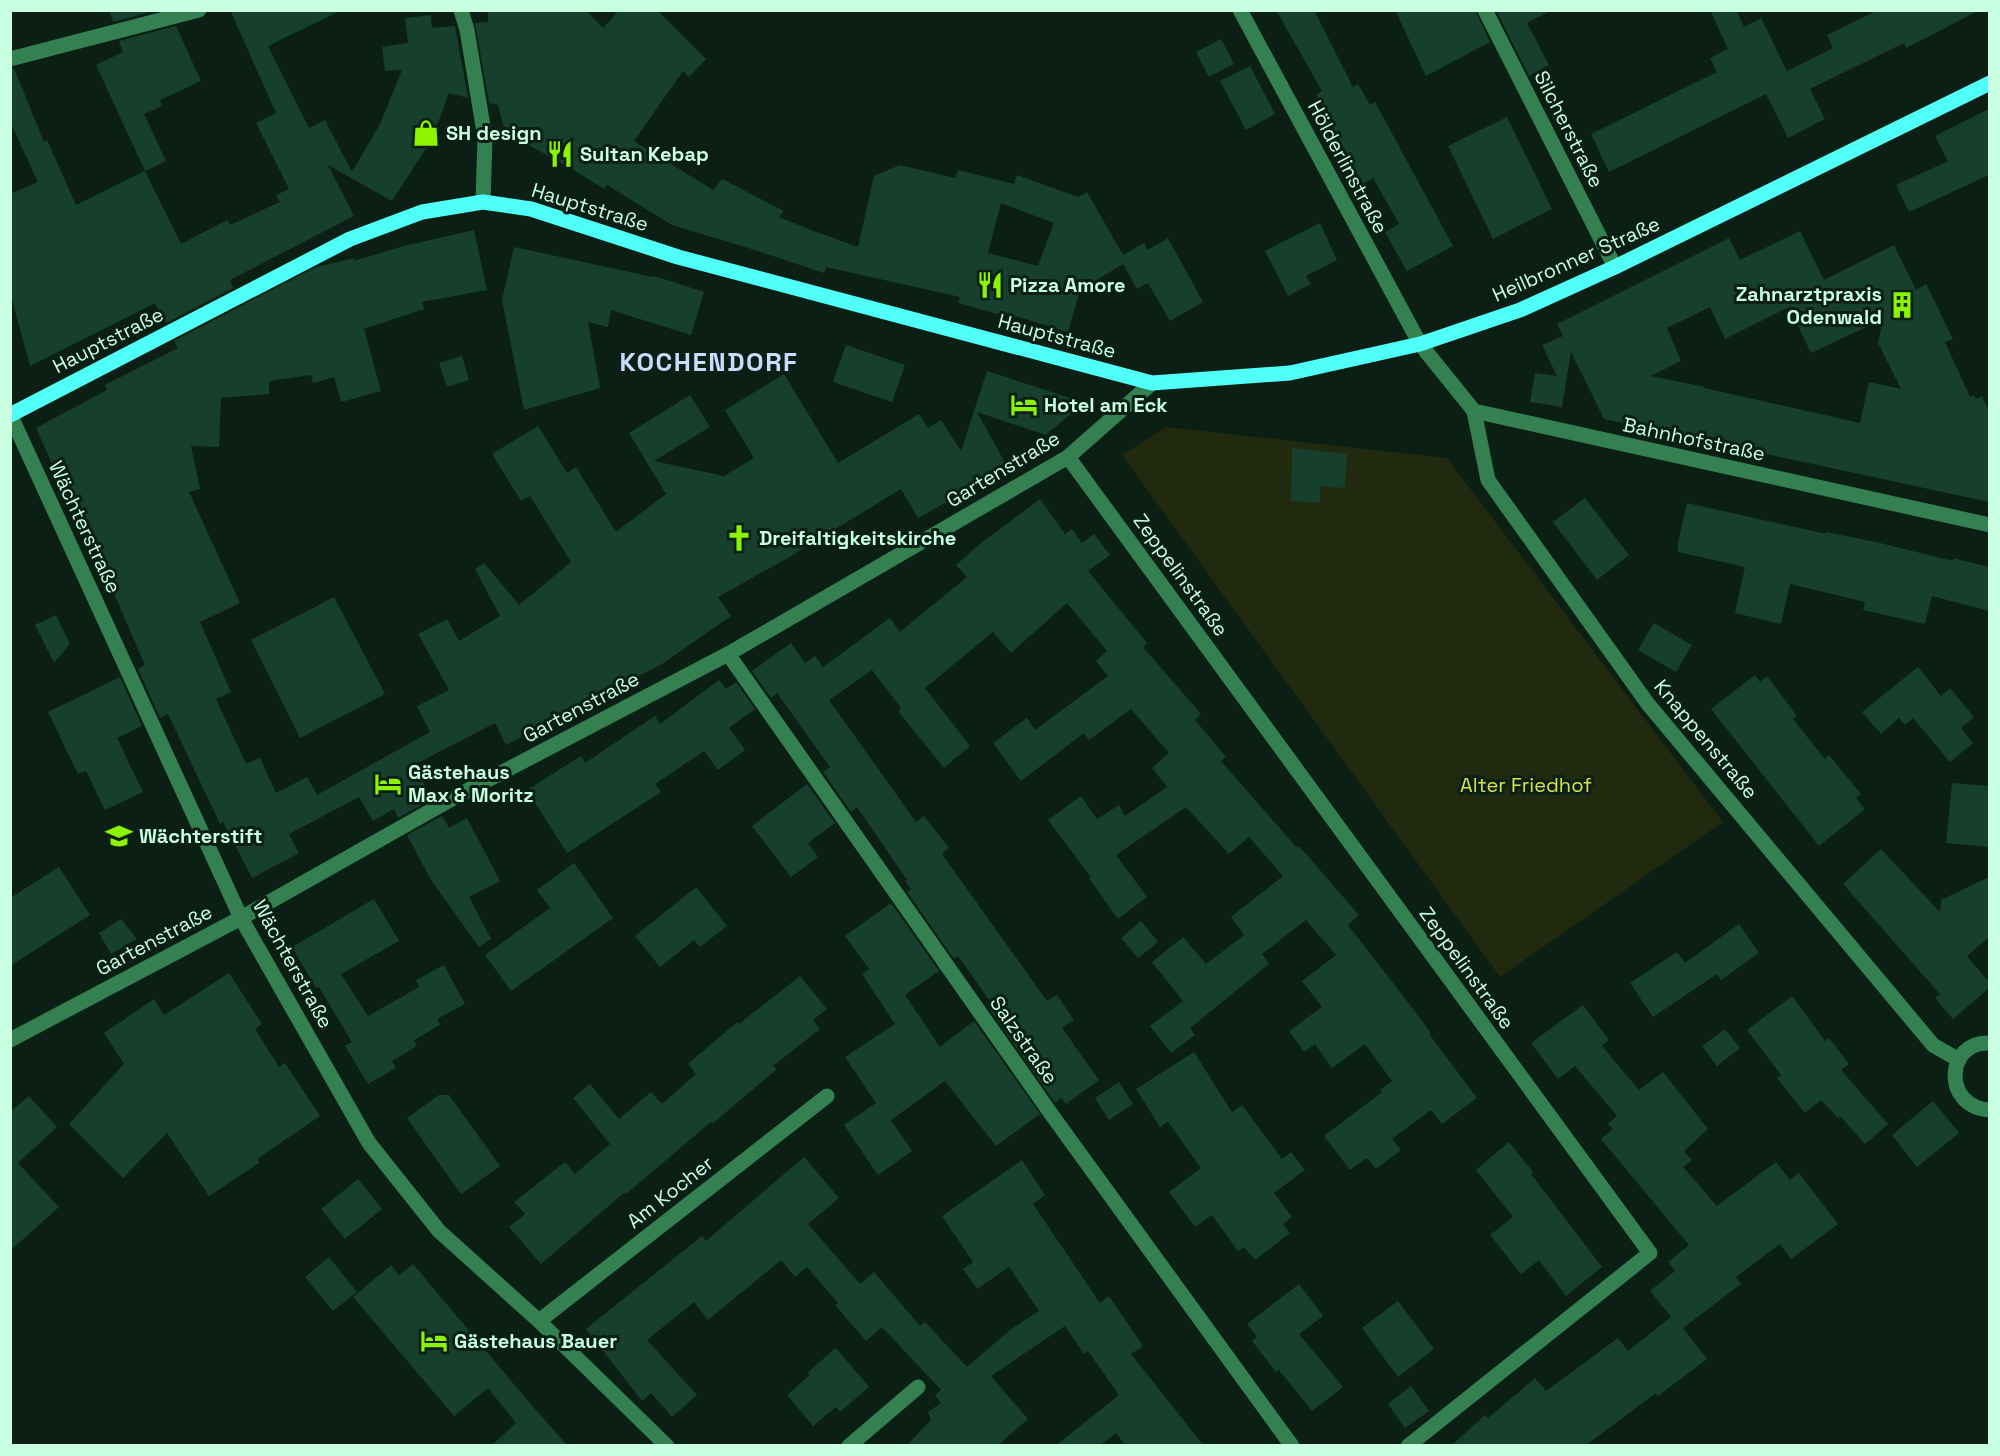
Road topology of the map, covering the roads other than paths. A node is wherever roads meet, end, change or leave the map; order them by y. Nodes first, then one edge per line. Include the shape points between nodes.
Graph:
1 (199, 10) edge
2 (461, 10) edge
3 (1240, 10) edge
4 (1485, 10) edge
5 (10, 58) edge
6 (1989, 83) edge
7 (483, 202) junction
8 (1615, 267) junction
9 (1420, 344) junction
10 (1152, 382) junction
11 (1474, 411) junction
12 (11, 415) edge
13 (1068, 457) junction
14 (1989, 525) edge
15 (728, 654) junction
16 (242, 918) junction
17 (10, 1040) edge
18 (1989, 1043) edge
19 (1959, 1060) junction
20 (827, 1096) dead end
21 (1989, 1110) edge
22 (539, 1321) junction
23 (918, 1387) dead end
24 (667, 1446) edge
25 (849, 1446) edge
26 (1292, 1446) edge
27 (1407, 1446) edge

1 - 5 street
2 - 7 street via 485,138
3 - 9 street, Hölderlinstraße
4 - 8 street, Silcherstraße
6 - 8 main road, Heilbronner Straße
7 - 10 main road, Hauptstraße via 531,209 678,257
7 - 12 main road, Hauptstraße via 422,212 350,239
8 - 9 main road, Heilbronner Straße via 1520,310
9 - 10 main road, Heilbronner Straße via 1290,373
9 - 11 street
10 - 13 street, Gartenstraße
11 - 14 street, Bahnhofstraße
11 - 19 street, Knappenstraße via 1488,480 1648,704 1933,1045
12 - 16 street, Wächterstraße
13 - 15 street, Gartenstraße
13 - 27 street, Zeppelinstraße via 1650,1253
15 - 16 street, Gartenstraße via 457,796
15 - 26 street, Salzstraße via 1054,1118
16 - 17 street, Gartenstraße
16 - 22 street, Wächterstraße via 369,1143 439,1231
18 - 19 street via 1965,1051
19 - 21 street via 1954,1071 1959,1093 1976,1108
20 - 22 street, Am Kocher
22 - 24 street, Wächterstraße
23 - 25 street

